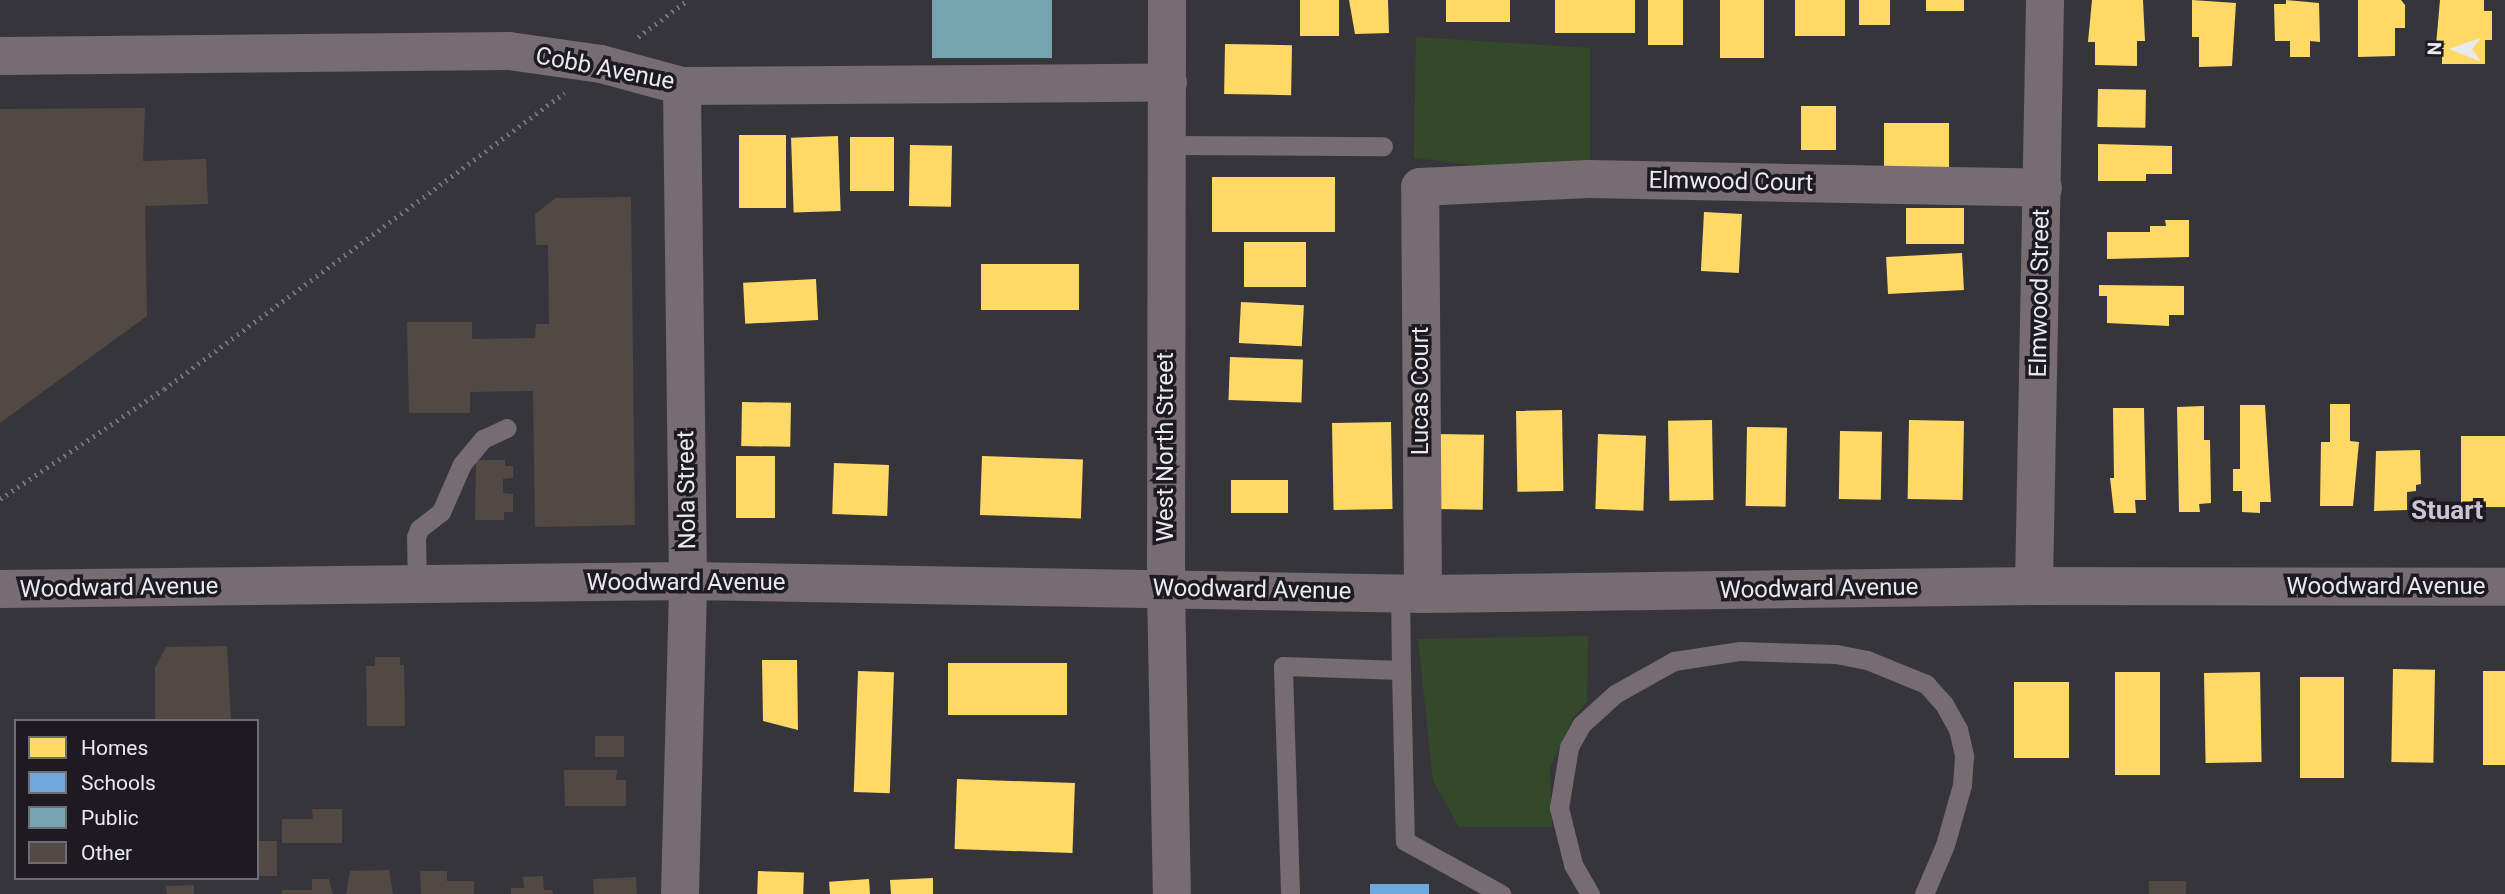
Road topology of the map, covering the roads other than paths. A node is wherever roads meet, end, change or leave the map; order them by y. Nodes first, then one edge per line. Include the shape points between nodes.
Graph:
1 (1167, 0) edge
2 (2045, 0) edge
3 (0, 56) edge
4 (1168, 83) junction
5 (682, 86) junction
6 (1167, 145) junction
7 (1383, 146) dead end
8 (1420, 187) joint
9 (2043, 188) junction
10 (507, 428) dead end
11 (688, 581) junction
12 (417, 584) junction
13 (2034, 586) junction
14 (2505, 587) edge
15 (0, 589) edge
16 (1166, 589) junction
17 (1411, 594) junction
18 (1401, 670) junction
19 (1290, 892) dead end
20 (680, 894) edge
21 (1172, 894) edge
22 (1501, 894) edge
23 (1590, 894) edge
24 (1924, 894) edge

1 - 4 street, West North Street
2 - 9 street, Elmwood Street
3 - 5 street, Cobb Avenue via 509,51 601,64
4 - 5 street, Cobb Avenue
4 - 6 street, West North Street
5 - 11 street, Nola Street
6 - 7 lane
6 - 16 street, West North Street
8 - 9 street, Elmwood Court via 1590,179
8 - 17 street, Lucas Court
9 - 13 street, Elmwood Street
10 - 12 lane via 483,439 462,464 441,512 419,529
11 - 12 street, Woodward Avenue
11 - 16 street, Woodward Avenue
11 - 20 street, Nola Street
12 - 15 street, Woodward Avenue
13 - 14 street, Woodward Avenue
13 - 17 street, Woodward Avenue
16 - 17 street, Woodward Avenue
16 - 21 street, West North Street
17 - 18 lane
18 - 19 lane via 1283,666
18 - 22 lane via 1405,841
23 - 24 lane via 1573,864 1559,808 1569,747 1581,724 1615,694 1674,661 1740,651 1836,654 1867,660 1926,684 1944,704 1958,729 1964,756 1962,785 1945,845

